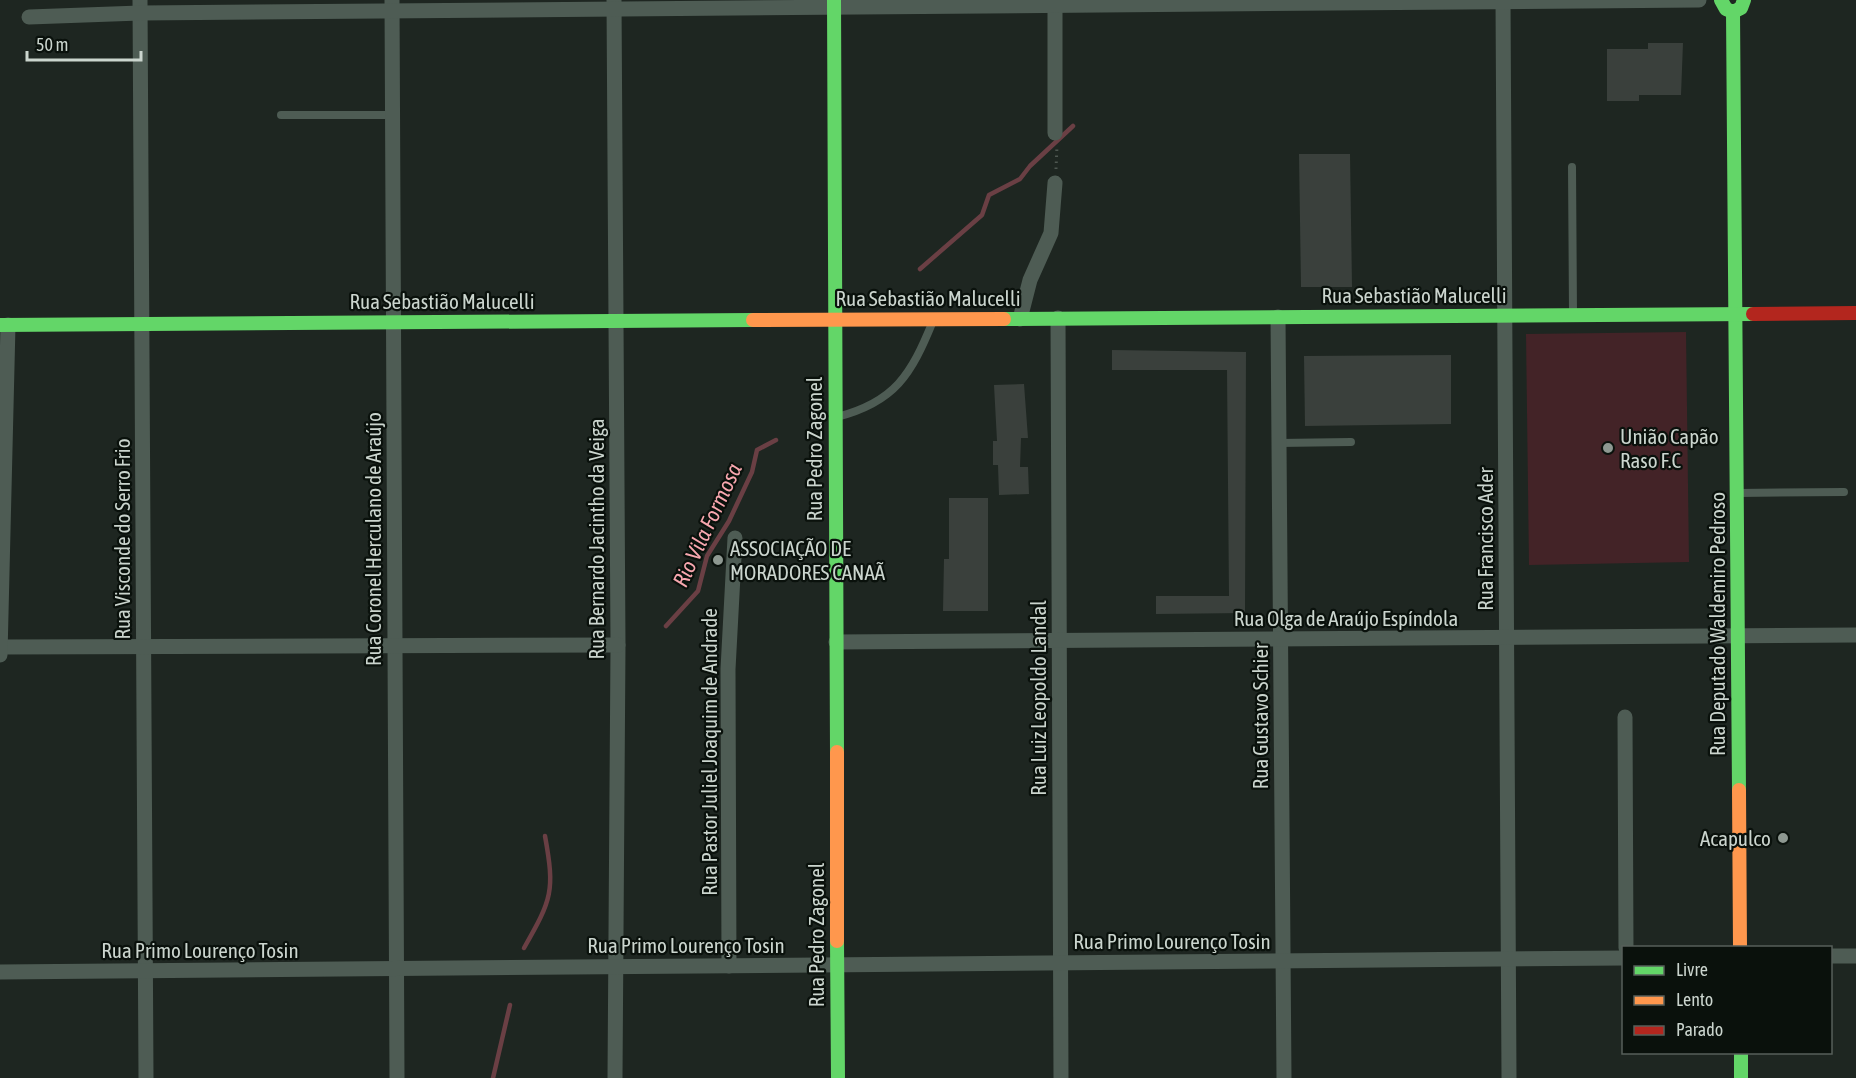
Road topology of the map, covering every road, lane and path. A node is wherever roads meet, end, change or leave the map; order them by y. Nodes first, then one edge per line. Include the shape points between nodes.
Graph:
1 (1699, 0) edge
2 (1721, 0) edge
3 (1744, 0) edge
4 (1503, 1) edge
5 (1276, 2) edge
6 (1055, 3) edge
7 (614, 4) edge
8 (834, 4) edge
9 (392, 5) edge
10 (140, 6) edge
11 (1733, 12) junction
12 (29, 17) dead end
13 (281, 115) dead end
14 (392, 115) junction
15 (1056, 140) joint
16 (1572, 167) dead end
17 (1055, 183) joint
18 (1856, 313) edge
19 (1735, 314) junction
20 (1505, 315) junction
21 (1573, 315) junction
22 (1278, 317) junction
23 (1058, 318) junction
24 (933, 319) junction
25 (1020, 319) junction
26 (835, 320) junction
27 (616, 321) junction
28 (393, 323) junction
29 (142, 324) junction
30 (4, 325) edge
31 (835, 417) junction
32 (1279, 442) junction
33 (1351, 442) dead end
34 (1844, 492) dead end
35 (1736, 493) junction
36 (735, 538) dead end
37 (1856, 635) edge
38 (1738, 636) junction
39 (1507, 638) junction
40 (1281, 639) junction
41 (1059, 640) junction
42 (836, 642) junction
43 (395, 645) junction
44 (618, 645) junction
45 (144, 646) junction
46 (0, 647) edge
47 (0, 657) edge
48 (1625, 717) dead end
49 (1626, 946) edge
50 (1740, 946) edge
51 (1832, 956) edge
52 (1856, 956) edge
53 (1622, 958) edge
54 (1509, 959) junction
55 (1283, 961) junction
56 (1061, 963) junction
57 (837, 965) junction
58 (729, 966) junction
59 (614, 967) junction
60 (396, 969) junction
61 (146, 971) junction
62 (0, 972) edge
63 (1741, 1054) edge
64 (146, 1078) edge
65 (397, 1078) edge
66 (615, 1078) edge
67 (838, 1078) edge
68 (1061, 1078) edge
69 (1284, 1078) edge
70 (1509, 1078) edge
71 (1741, 1078) edge

1 - 4 street
2 - 11 street
3 - 11 street via 1741,8
4 - 5 street
4 - 20 street, Rua Francisco Ader
5 - 6 street
6 - 8 street
6 - 15 street
7 - 8 street
7 - 9 street
7 - 27 street, Rua Bernardo Jacintho da Veiga
8 - 26 street, Rua Pedro Zagonel
9 - 10 street
9 - 14 street, Rua Coronel Herculano de Araújo
10 - 12 street
10 - 29 street, Rua Visconde do Serro Frio
11 - 19 street, Rua Deputado Waldemiro Pedroso
13 - 14 lane
14 - 28 street, Rua Coronel Herculano de Araújo
15 - 17 path
16 - 21 lane
17 - 25 street via 1051,233 1030,280
18 - 19 street, Rua Sebastião Malucelli
19 - 21 street, Rua Sebastião Malucelli
19 - 35 street, Rua Deputado Waldemiro Pedroso
20 - 21 street, Rua Sebastião Malucelli
20 - 22 street, Rua Sebastião Malucelli
20 - 39 street, Rua Francisco Ader
22 - 23 street, Rua Sebastião Malucelli
22 - 32 street, Rua Gustavo Schier
23 - 25 street, Rua Sebastião Malucelli
23 - 41 street, Rua Luiz Leopoldo Landal
24 - 25 street, Rua Sebastião Malucelli
24 - 26 street, Rua Sebastião Malucelli
24 - 31 lane via 902,381 879,403
26 - 27 street, Rua Sebastião Malucelli
26 - 31 street, Rua Pedro Zagonel
27 - 28 street, Rua Sebastião Malucelli
27 - 44 street, Rua Bernardo Jacintho da Veiga
28 - 29 street, Rua Sebastião Malucelli
28 - 43 street, Rua Coronel Herculano de Araújo
29 - 30 street, Rua Sebastião Malucelli
29 - 45 street, Rua Visconde do Serro Frio
30 - 46 street
31 - 42 street, Rua Pedro Zagonel
32 - 33 lane
32 - 40 street, Rua Gustavo Schier
34 - 35 lane
35 - 38 street, Rua Deputado Waldemiro Pedroso
36 - 58 street, Rua Pastor Juliel Joaquim de Andrade via 728,669
37 - 38 street, Rua Olga de Araújo Espíndola
38 - 39 street, Rua Olga de Araújo Espíndola
38 - 50 street, Rua Deputado Waldemiro Pedroso
39 - 40 street, Rua Olga de Araújo Espíndola
39 - 54 street, Rua Francisco Ader
40 - 41 street, Rua Olga de Araújo Espíndola
40 - 55 street, Rua Gustavo Schier
41 - 42 street, Rua Olga de Araújo Espíndola
41 - 56 street, Rua Luiz Leopoldo Landal
42 - 57 street, Rua Pedro Zagonel
43 - 44 street
43 - 45 street
43 - 60 street, Rua Coronel Herculano de Araújo
44 - 59 street, Rua Bernardo Jacintho da Veiga
45 - 46 street
45 - 61 street, Rua Visconde do Serro Frio
46 - 47 street
48 - 49 street
51 - 52 street
53 - 54 street, Rua Primo Lourenço Tosin
54 - 55 street, Rua Primo Lourenço Tosin
54 - 70 street, Rua Francisco Ader
55 - 56 street, Rua Primo Lourenço Tosin
55 - 69 street, Rua Gustavo Schier
56 - 57 street, Rua Primo Lourenço Tosin
56 - 68 street, Rua Luiz Leopoldo Landal
57 - 58 street, Rua Primo Lourenço Tosin
57 - 67 street, Rua Pedro Zagonel
58 - 59 street, Rua Primo Lourenço Tosin
59 - 60 street, Rua Primo Lourenço Tosin
59 - 66 street, Rua Bernardo Jacintho da Veiga
60 - 61 street, Rua Primo Lourenço Tosin
60 - 65 street, Rua Coronel Herculano de Araújo
61 - 62 street, Rua Primo Lourenço Tosin
61 - 64 street, Rua Visconde do Serro Frio
63 - 71 street

